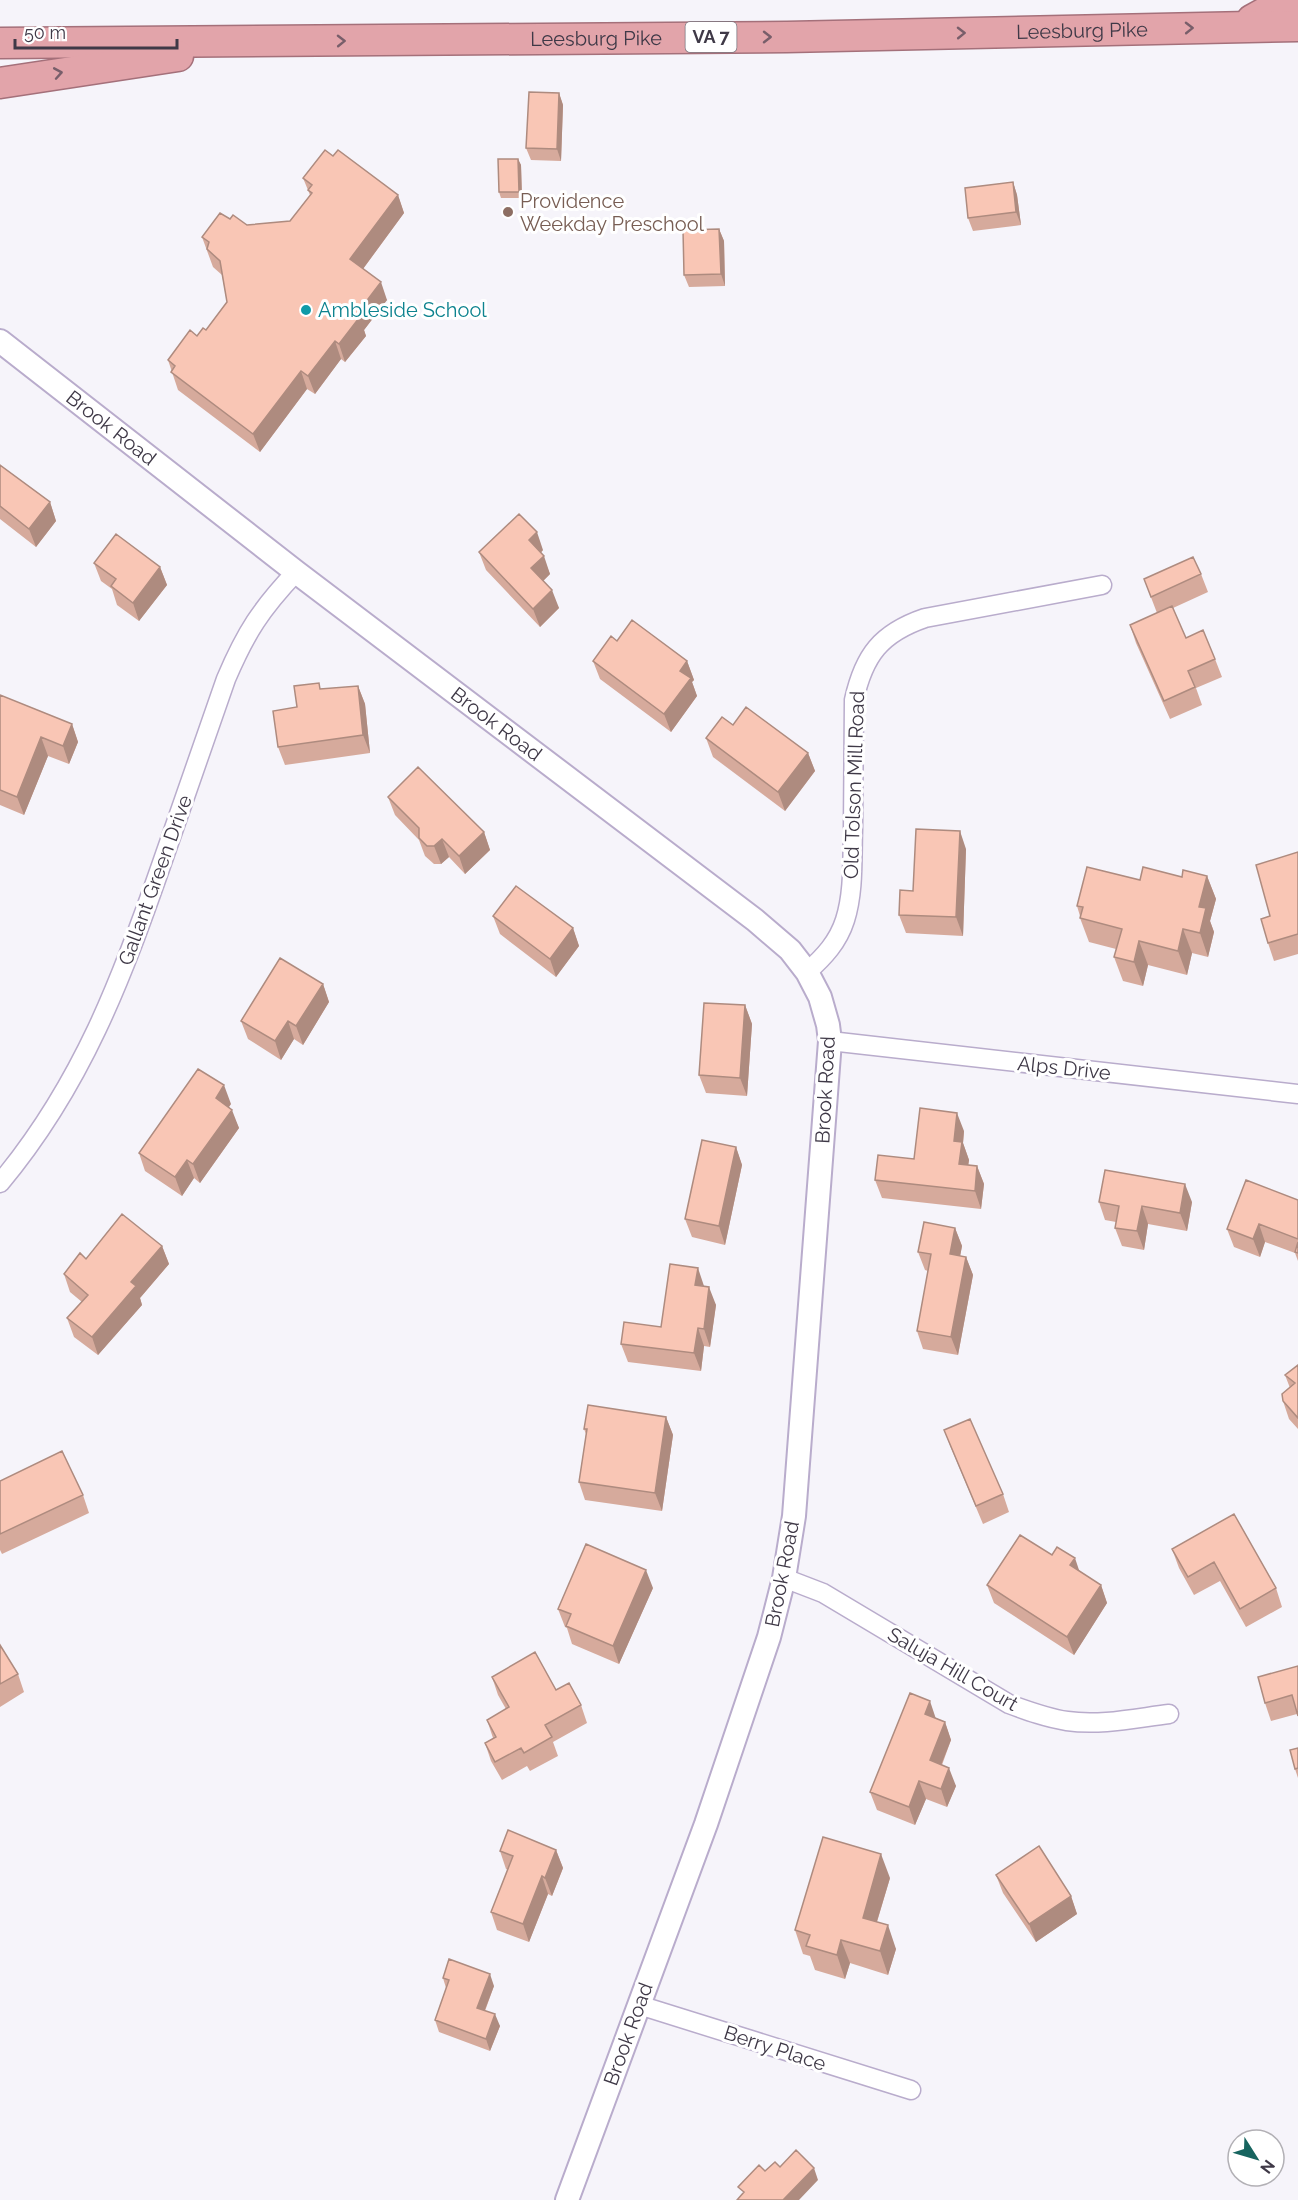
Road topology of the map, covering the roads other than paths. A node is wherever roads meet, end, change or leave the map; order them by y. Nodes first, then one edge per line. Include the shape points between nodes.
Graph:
1 (1298, 3) edge
2 (1298, 26) edge
3 (1238, 27) junction
4 (282, 42) junction
5 (0, 43) edge
6 (0, 83) edge
7 (0, 340) edge
8 (296, 572) junction
9 (1102, 585) dead end
10 (807, 972) junction
11 (830, 1041) junction
12 (1298, 1094) edge
13 (0, 1183) edge
14 (784, 1578) junction
15 (1169, 1714) dead end
16 (639, 2005) junction
17 (911, 2090) dead end
18 (567, 2200) edge

1 - 3 highway via 1270,10
2 - 3 highway, Leesburg Pike / VA 7
4 -> 3 highway, Leesburg Pike / VA 7 via 798,37
4 - 5 highway, Leesburg Pike / VA 7
6 -> 4 highway
7 - 8 street, Brook Road
8 - 10 street, Brook Road via 755,920 790,950
8 - 13 street, Gallant Green Drive via 260,612 240,645 140,927 100,1024 47,1119
9 - 10 street, Old Tolson Mill Road via 925,618 886,637 871,654 859,677 854,700 848,907 837,940
10 - 11 street, Brook Road via 820,997
11 - 12 street, Alps Drive
11 - 14 street, Brook Road via 797,1485
14 - 15 street, Saluja Hill Court via 823,1593 1009,1704 1038,1715 1101,1722
14 - 16 street, Brook Road via 730,1754
16 - 17 street, Berry Place
16 - 18 street, Brook Road

